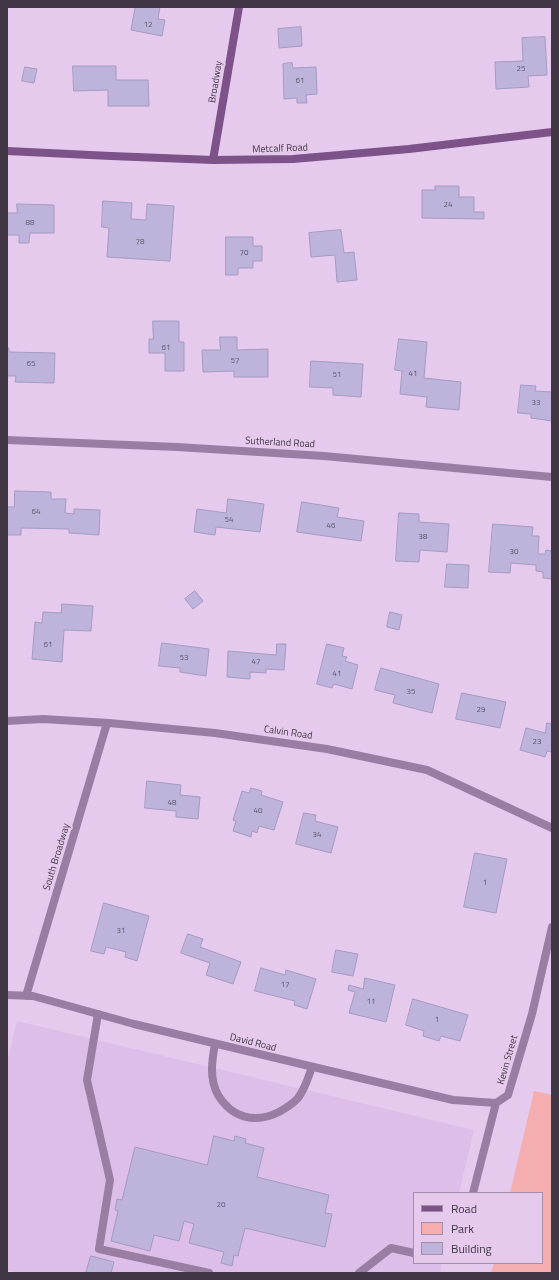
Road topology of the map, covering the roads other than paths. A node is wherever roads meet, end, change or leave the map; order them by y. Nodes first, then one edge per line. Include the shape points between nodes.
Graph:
1 (239, 7) edge
2 (552, 132) edge
3 (7, 151) edge
4 (214, 160) junction
5 (7, 440) edge
6 (552, 477) edge
7 (7, 721) edge
8 (107, 723) junction
9 (552, 828) edge
10 (552, 927) edge
11 (7, 995) edge
12 (26, 996) junction
13 (98, 1014) junction
14 (215, 1044) junction
15 (312, 1067) junction
16 (496, 1103) junction
17 (473, 1192) edge
18 (413, 1253) edge
19 (209, 1273) edge
20 (359, 1273) edge

1 - 4 street, Broadway
2 - 4 street, Metcalf Road via 409,149 293,159
3 - 4 street, Metcalf Road
5 - 6 street, Sutherland Road via 324,456
7 - 8 street, Calvin Road via 43,719
8 - 9 street, Calvin Road via 215,733 327,749 427,770
8 - 12 street, South Broadway
10 - 16 street, Kevin Street via 532,1014 508,1095
11 - 12 street, David Road
12 - 13 street, David Road
13 - 14 street, David Road
13 - 19 street via 87,1080 110,1180 99,1249
14 - 15 street, David Road
14 - 15 street via 212,1061 218,1094 237,1114 246,1118 269,1117 291,1105 299,1097
15 - 16 street, David Road via 453,1100
16 - 17 street
18 - 20 street via 391,1248

